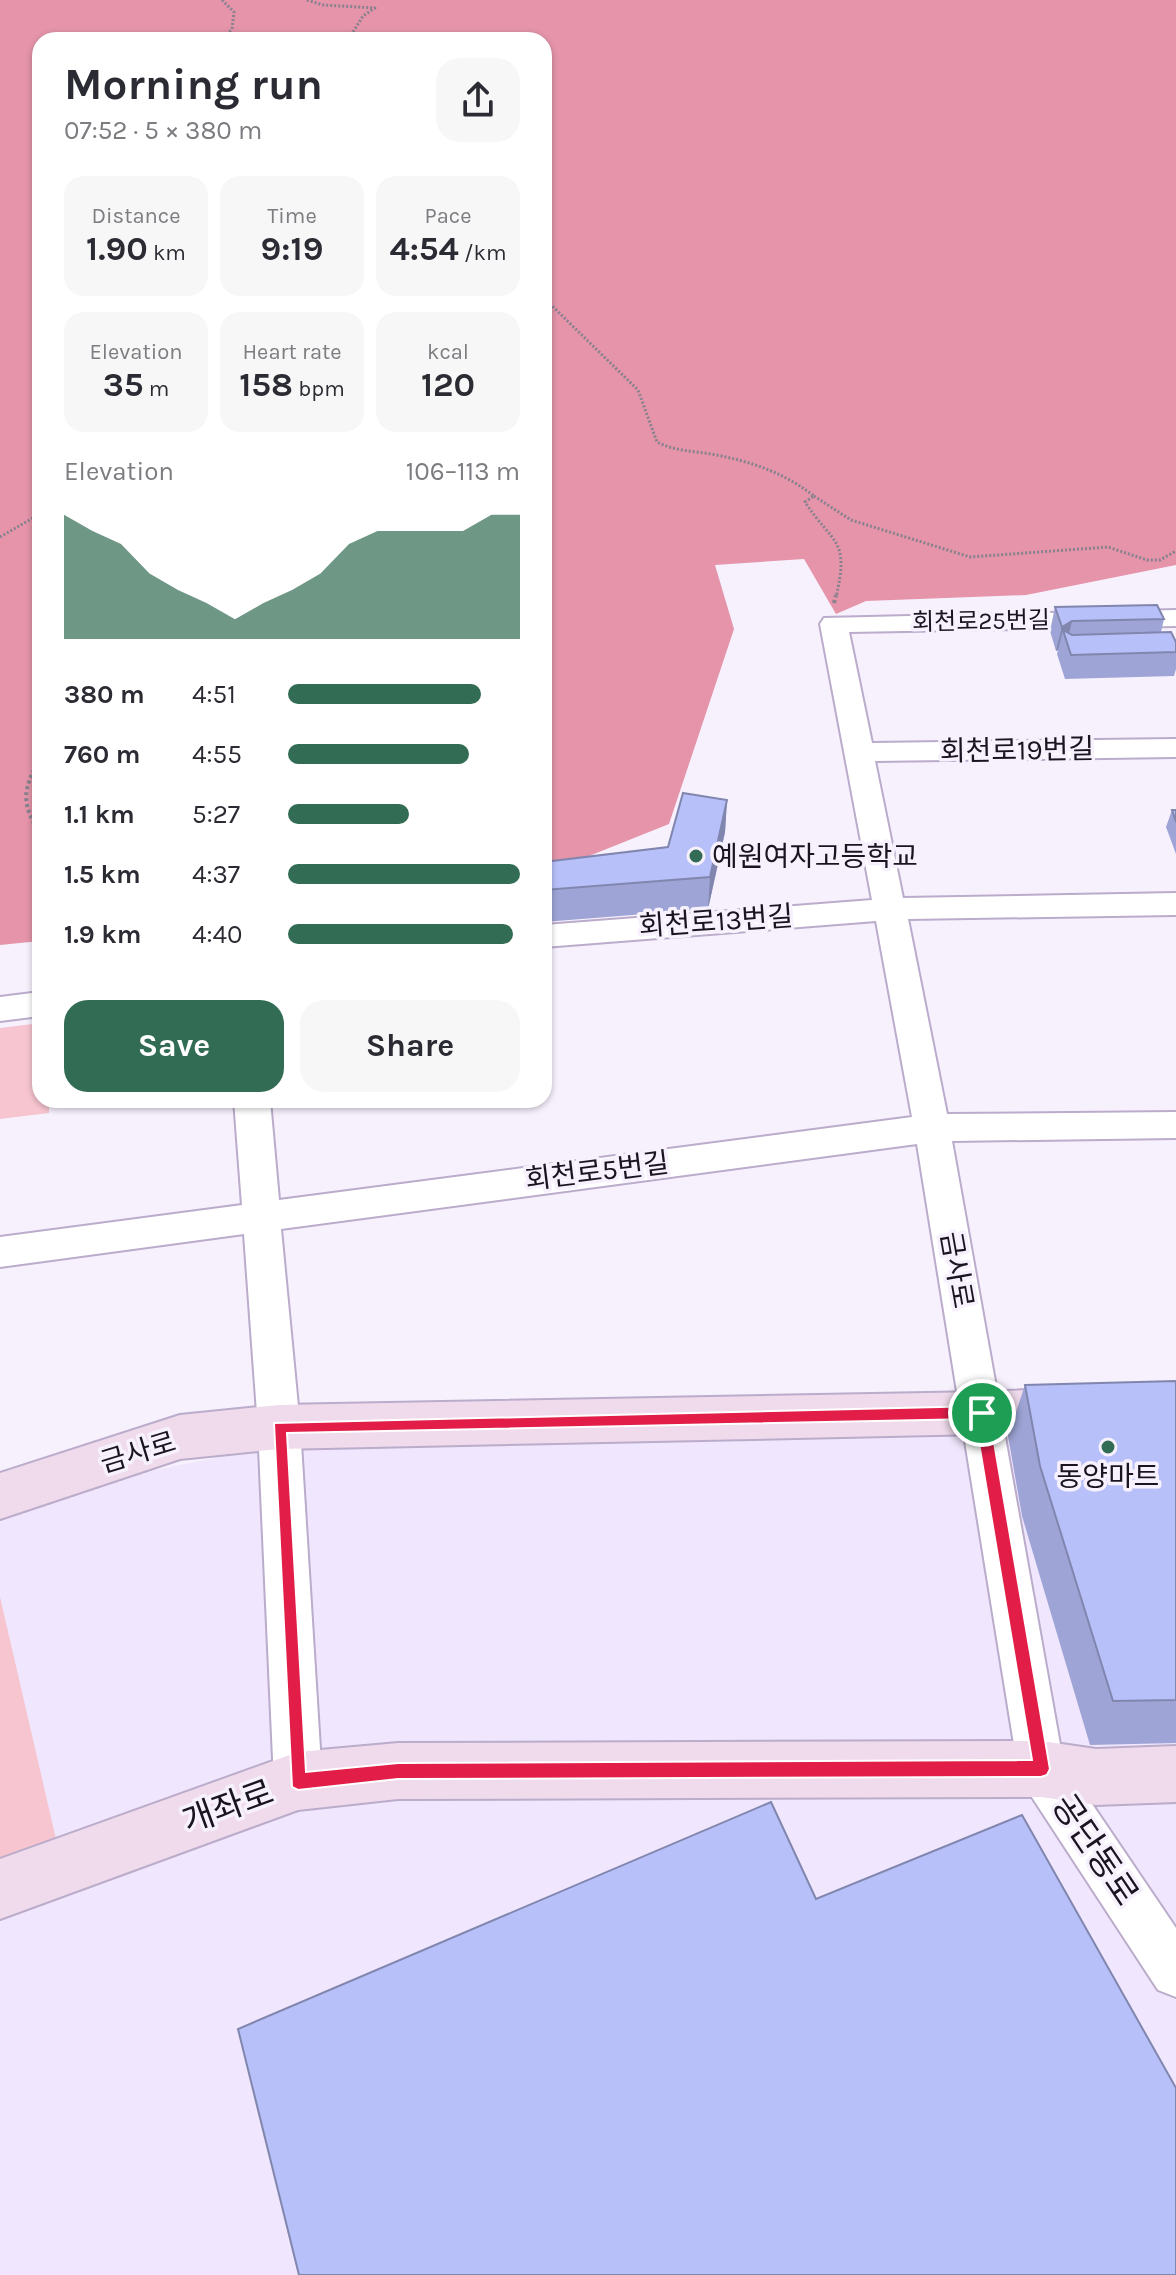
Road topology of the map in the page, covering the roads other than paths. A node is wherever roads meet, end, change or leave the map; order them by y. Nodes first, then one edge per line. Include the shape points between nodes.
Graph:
1 (1176, 618) edge
2 (1176, 748) edge
3 (858, 752) junction
4 (1176, 904) edge
5 (888, 909) junction
6 (552, 935) edge
7 (32, 1005) edge
8 (0, 1009) edge
9 (253, 1108) edge
10 (1176, 1125) edge
11 (932, 1128) junction
12 (262, 1215) junction
13 (0, 1252) edge
14 (1176, 1405) edge
15 (982, 1413) junction
16 (279, 1427) junction
17 (0, 1496) edge
18 (1041, 1769) junction
19 (1176, 1774) edge
20 (298, 1781) junction
21 (0, 1889) edge
22 (1176, 1972) edge

1 - 3 street, 회천로25번길 via 834,624
2 - 3 street, 회천로19번길
3 - 5 street
4 - 5 street, 회천로13번길
5 - 6 street, 회천로13번길
5 - 11 street
7 - 8 street
9 - 12 street
10 - 11 street, 회천로5번길
11 - 12 street, 회천로5번길
11 - 15 street, 금사로
12 - 13 street, 회천로5번길
12 - 16 street
14 - 15 main road, 금사로
15 - 16 main road, 금사로
15 - 18 street
16 - 17 main road, 금사로 via 180,1437
16 - 20 street
18 - 19 main road, 개좌로 via 1096,1777
18 - 20 main road, 개좌로 via 398,1771
18 - 22 street, 공단동로
20 - 21 main road, 개좌로

